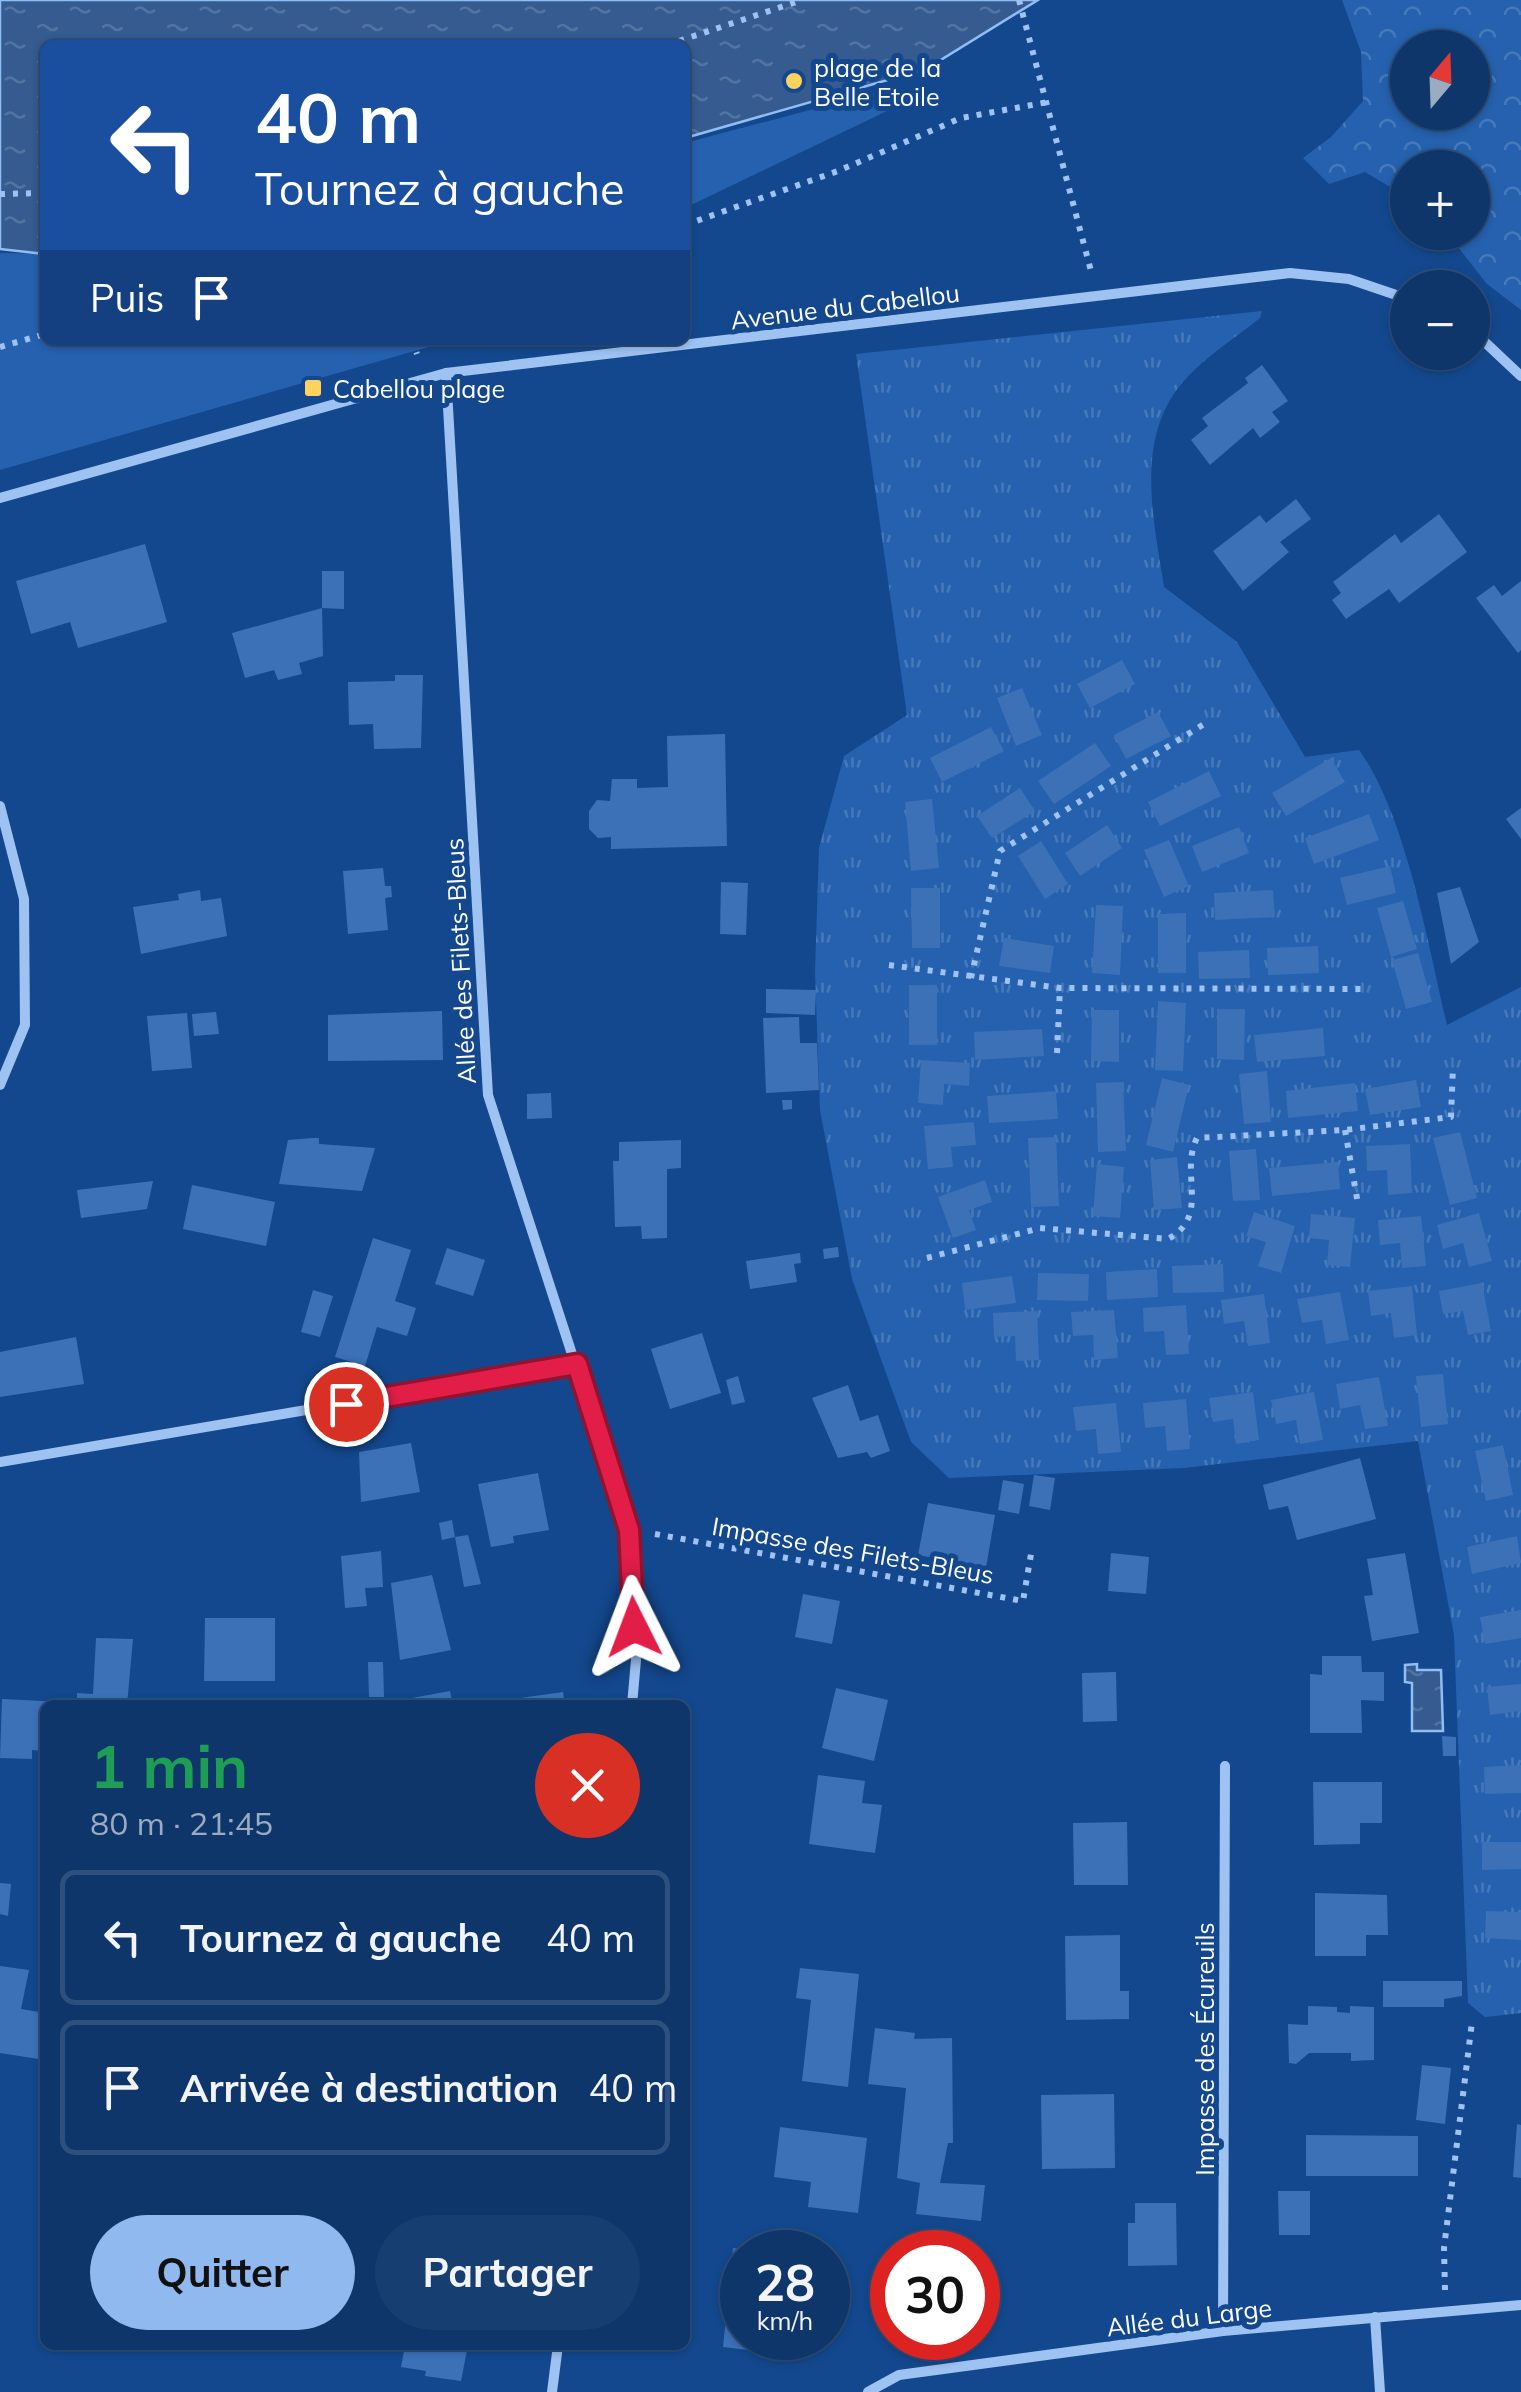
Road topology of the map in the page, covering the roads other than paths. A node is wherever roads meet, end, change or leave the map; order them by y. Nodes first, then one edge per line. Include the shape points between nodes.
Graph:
1 (1390, 293) edge
2 (690, 344) edge
3 (683, 345) edge
4 (1490, 347) edge
5 (446, 373) junction
6 (1521, 376) edge
7 (0, 498) edge
8 (0, 806) edge
9 (0, 1085) edge
10 (577, 1364) junction
11 (0, 1462) edge
12 (632, 1700) edge
13 (1225, 1766) dead end
14 (1521, 2305) edge
15 (1375, 2317) junction
16 (1223, 2331) junction
17 (557, 2350) edge
18 (552, 2392) edge
19 (868, 2392) edge
20 (1380, 2392) edge

1 - 2 street, Avenue du Cabellou via 1349,279 1290,273
3 - 5 street, Avenue du Cabellou
4 - 6 street
5 - 7 street, Avenue du Cabellou
5 - 10 street, Allée des Filets-Bleus via 488,1095
8 - 9 street via 24,900 25,1025
10 - 11 street
10 - 12 street, Allée des Filets-Bleus via 629,1530
13 - 16 street, Impasse des Écureuils
14 - 15 street, Allée du Large
15 - 16 street, Allée du Large
15 - 20 street
16 - 19 street, Allée du Large via 899,2375
17 - 18 street

